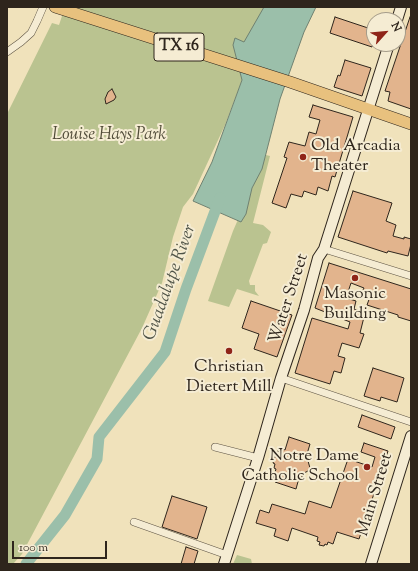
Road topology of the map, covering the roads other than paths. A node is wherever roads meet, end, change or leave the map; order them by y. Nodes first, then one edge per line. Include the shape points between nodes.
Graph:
1 (43, 7) edge
2 (55, 7) edge
3 (7, 52) edge
4 (386, 52) edge
5 (368, 110) junction
6 (411, 124) edge
7 (324, 249) junction
8 (411, 276) edge
9 (281, 378) junction
10 (411, 422) edge
11 (411, 436) edge
12 (215, 447) dead end
13 (258, 458) junction
14 (134, 522) dead end
15 (226, 560) edge
16 (371, 564) edge

1 - 3 street via 31,33
2 - 5 main road, TX 16 via 290,82
4 - 5 street, Water Street
5 - 6 main road, TX 16
5 - 7 street, Water Street
7 - 8 street
7 - 9 street, Water Street via 318,258
9 - 10 street
9 - 13 street, Water Street
11 - 16 street, Main Street
12 - 13 street
13 - 15 street, Water Street
14 - 15 street

